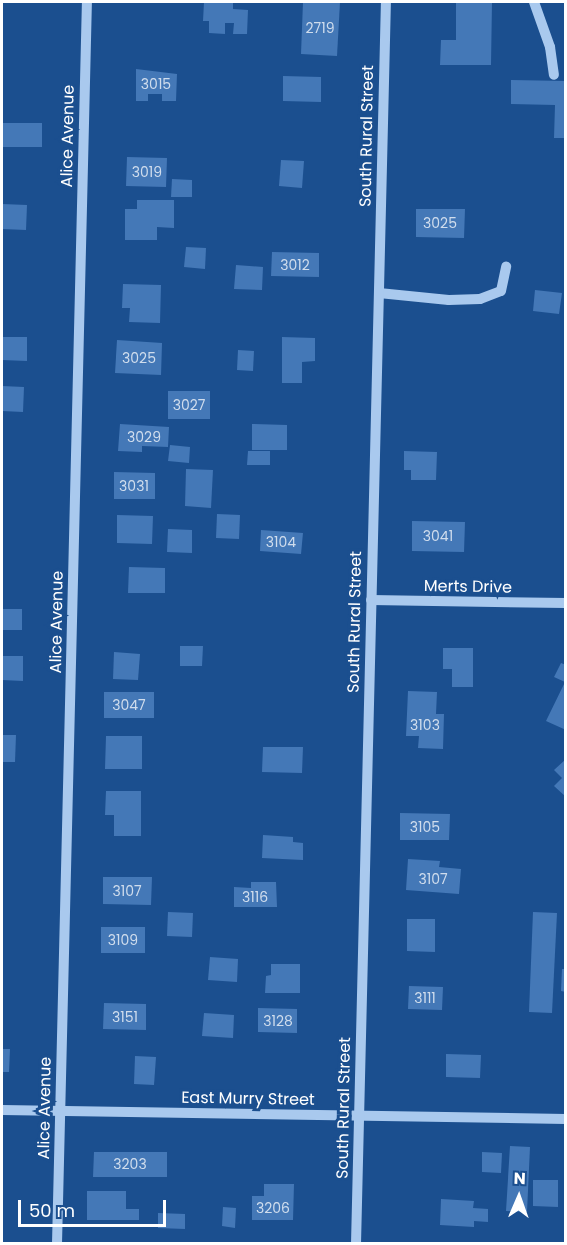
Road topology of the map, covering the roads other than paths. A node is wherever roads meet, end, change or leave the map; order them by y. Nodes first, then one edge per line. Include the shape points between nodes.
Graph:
1 (87, 2) edge
2 (386, 2) edge
3 (534, 2) edge
4 (554, 75) dead end
5 (506, 267) dead end
6 (379, 293) junction
7 (371, 600) junction
8 (566, 603) edge
9 (2, 1110) edge
10 (60, 1111) junction
11 (358, 1116) junction
12 (566, 1119) edge
13 (57, 1244) edge
14 (356, 1244) edge

1 - 10 street, Alice Avenue
2 - 6 street, South Rural Street
3 - 4 street via 550,47
5 - 6 street via 501,291 480,299
6 - 7 street, South Rural Street
7 - 8 street, Merts Drive
7 - 11 street, South Rural Street
9 - 10 street, East Murry Street
10 - 11 street, East Murry Street
10 - 13 street, Alice Avenue
11 - 12 street, East Murry Street
11 - 14 street, South Rural Street

